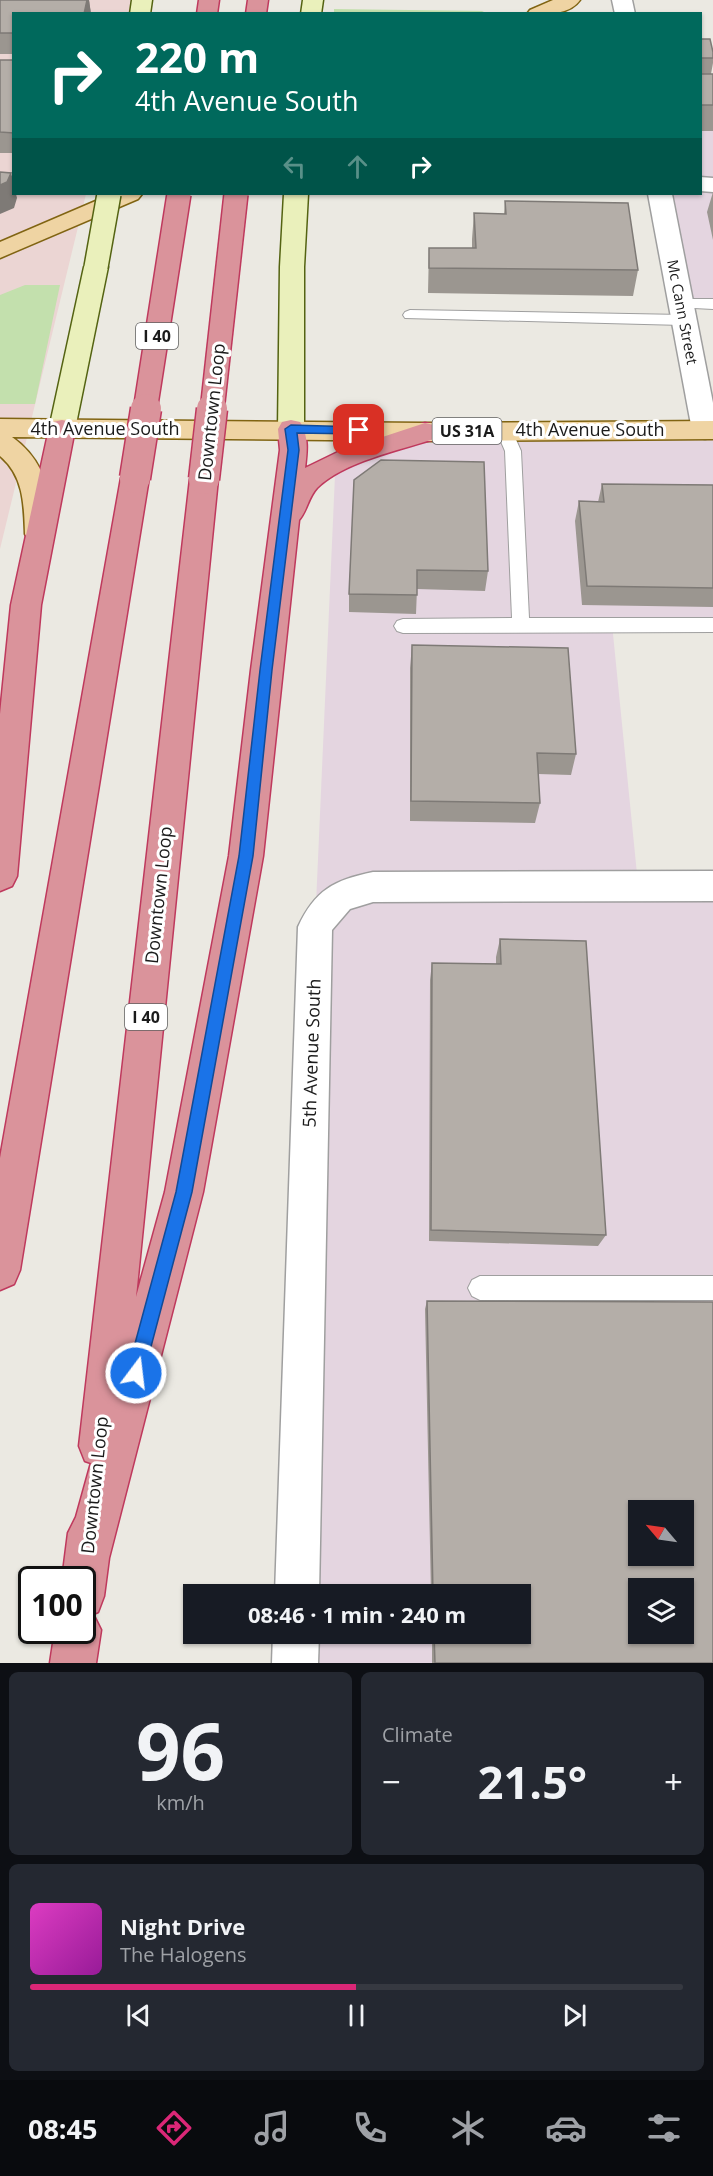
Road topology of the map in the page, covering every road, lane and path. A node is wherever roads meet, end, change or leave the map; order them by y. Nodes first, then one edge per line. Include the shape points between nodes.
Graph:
1 (570, 0) edge
2 (542, 12) edge
3 (109, 195) edge
4 (128, 195) edge
5 (179, 195) edge
6 (236, 195) edge
7 (297, 195) edge
8 (660, 195) edge
9 (0, 251) edge
10 (713, 304) edge
11 (682, 312) junction
12 (410, 315) dead end
13 (0, 428) edge
14 (62, 429) junction
15 (291, 429) junction
16 (504, 430) junction
17 (709, 430) edge
18 (425, 432) junction
19 (0, 442) edge
20 (283, 535) junction
21 (39, 538) junction
22 (522, 625) junction
23 (713, 625) edge
24 (403, 626) dead end
25 (0, 876) edge
26 (713, 886) edge
27 (0, 1270) edge
28 (480, 1288) dead end
29 (713, 1288) edge
30 (86, 1566) edge
31 (87, 1566) edge
32 (297, 1584) edge
33 (76, 1644) edge
34 (296, 1644) edge
35 (74, 1663) edge
36 (295, 1663) edge

1 - 2 main road
3 - 14 main road, bridge
4 - 9 main road
5 - 27 highway, I 40, bridge via 135,478
6 - 30 highway, Downtown Loop / I 40, bridge
7 - 15 main road via 292,267
8 - 11 street, Mc Cann Street
10 - 11 lane
11 - 12 lane
11 - 17 street, Mc Cann Street
13 - 14 main road, 4th Avenue South / US 31A
14 - 15 main road, 4th Avenue South / US 31A
14 - 21 highway
15 - 18 main road, 4th Avenue South / US 31A
15 - 20 highway via 294,450
16 - 17 main road, 4th Avenue South / US 31A
16 - 18 main road, 4th Avenue South / US 31A
16 - 22 lane via 513,451
18 - 20 highway via 345,460 311,477 292,504
19 - 21 main road via 24,463 32,478 37,493
20 - 31 highway via 246,856 184,1192
21 - 25 highway via 26,605
22 - 23 lane
22 - 24 lane
26 - 32 street, 5th Avenue South via 373,887 349,892 331,902 315,927
28 - 29 lane
33 - 35 highway
34 - 36 street

